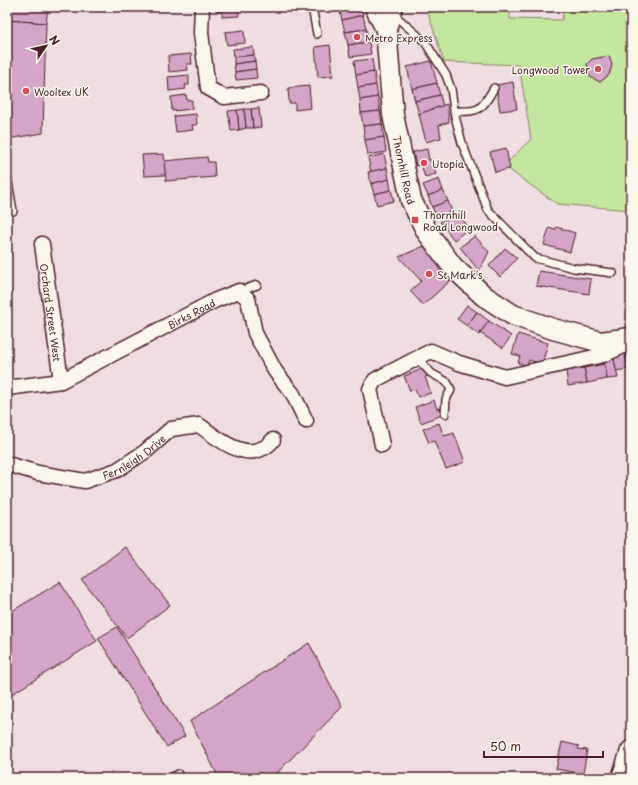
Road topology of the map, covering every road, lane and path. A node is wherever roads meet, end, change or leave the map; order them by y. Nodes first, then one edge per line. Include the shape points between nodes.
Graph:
1 (202, 7) edge
2 (312, 7) edge
3 (388, 12) edge
4 (317, 34) dead end
5 (494, 88) dead end
6 (261, 93) dead end
7 (454, 111) junction
8 (7, 176) edge
9 (7, 211) edge
10 (42, 244) dead end
11 (613, 273) dead end
12 (257, 286) dead end
13 (239, 291) junction
14 (631, 338) edge
15 (631, 342) edge
16 (417, 358) junction
17 (62, 381) junction
18 (7, 388) edge
19 (445, 414) dead end
20 (306, 421) dead end
21 (273, 440) dead end
22 (382, 445) dead end
23 (7, 464) edge
24 (631, 751) edge
25 (622, 778) edge

1 - 6 street via 201,33 208,88 224,97
2 - 4 lane
3 - 7 lane via 425,42 446,75
3 - 14 street, Thornhill Road via 393,115 411,200 427,232 453,267 484,296 513,315 601,342
5 - 7 lane via 477,111
7 - 11 lane via 462,143 488,210 535,258 574,268
8 - 9 lane via 13,211
10 - 17 street, Orchard Street West
12 - 13 lane
13 - 17 street, Birks Road via 193,311
13 - 20 street via 248,299 258,339 275,371 294,394
15 - 16 street via 603,356 506,377 459,363 431,351
16 - 19 lane via 431,373 447,382 450,390 446,399
16 - 22 street via 375,380 370,389
17 - 18 street, Birks Road
21 - 23 street, Fernleigh Drive via 263,449 242,451 219,440 199,425 171,429 146,451 117,470 85,481 38,473
24 - 25 street

